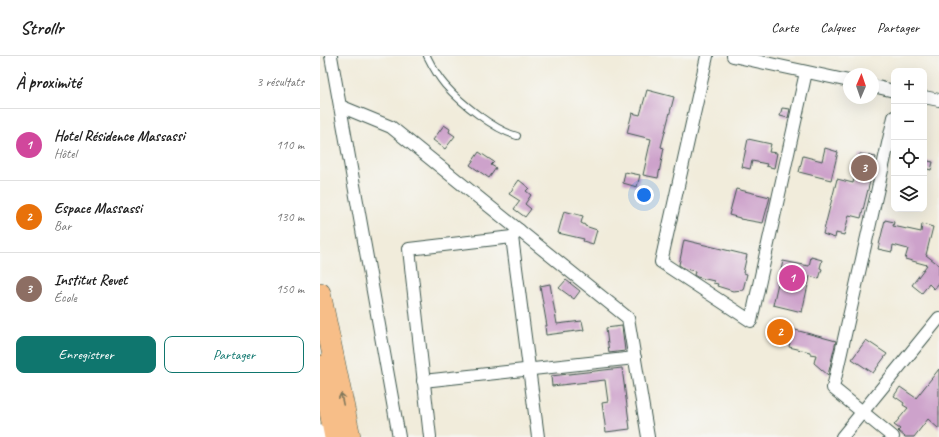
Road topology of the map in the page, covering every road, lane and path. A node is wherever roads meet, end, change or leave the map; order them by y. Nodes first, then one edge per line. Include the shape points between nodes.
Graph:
1 (331, 56) edge
2 (427, 56) edge
3 (707, 56) edge
4 (733, 56) edge
5 (806, 72) junction
6 (843, 80) edge
7 (879, 87) edge
8 (891, 90) edge
9 (927, 98) edge
10 (939, 100) edge
11 (340, 106) junction
12 (891, 130) edge
13 (517, 136) dead end
14 (516, 233) junction
15 (320, 293) edge
16 (939, 318) edge
17 (635, 358) junction
18 (320, 364) edge
19 (529, 370) junction
20 (424, 381) junction
21 (863, 412) junction
22 (320, 431) edge
23 (325, 437) edge
24 (335, 437) edge
25 (350, 437) edge
26 (399, 437) edge
27 (430, 437) edge
28 (538, 437) edge
29 (648, 437) edge
30 (842, 437) edge
31 (893, 437) edge

1 - 11 street
2 - 13 lane via 444,84 458,97 506,133
3 - 5 street via 661,262 751,321
4 - 5 street
5 - 6 street
7 - 8 street
9 - 10 street
11 - 14 street via 391,127
11 - 26 street
12 - 21 street via 833,388
14 - 17 street via 628,318
14 - 19 street
14 - 20 street via 409,249
25 -> 15 highway
16 - 21 street
17 - 19 street
17 - 29 street
18 - 24 highway
19 - 20 street
19 - 28 street
20 - 27 street
21 - 30 street
21 - 31 street
22 - 23 street

